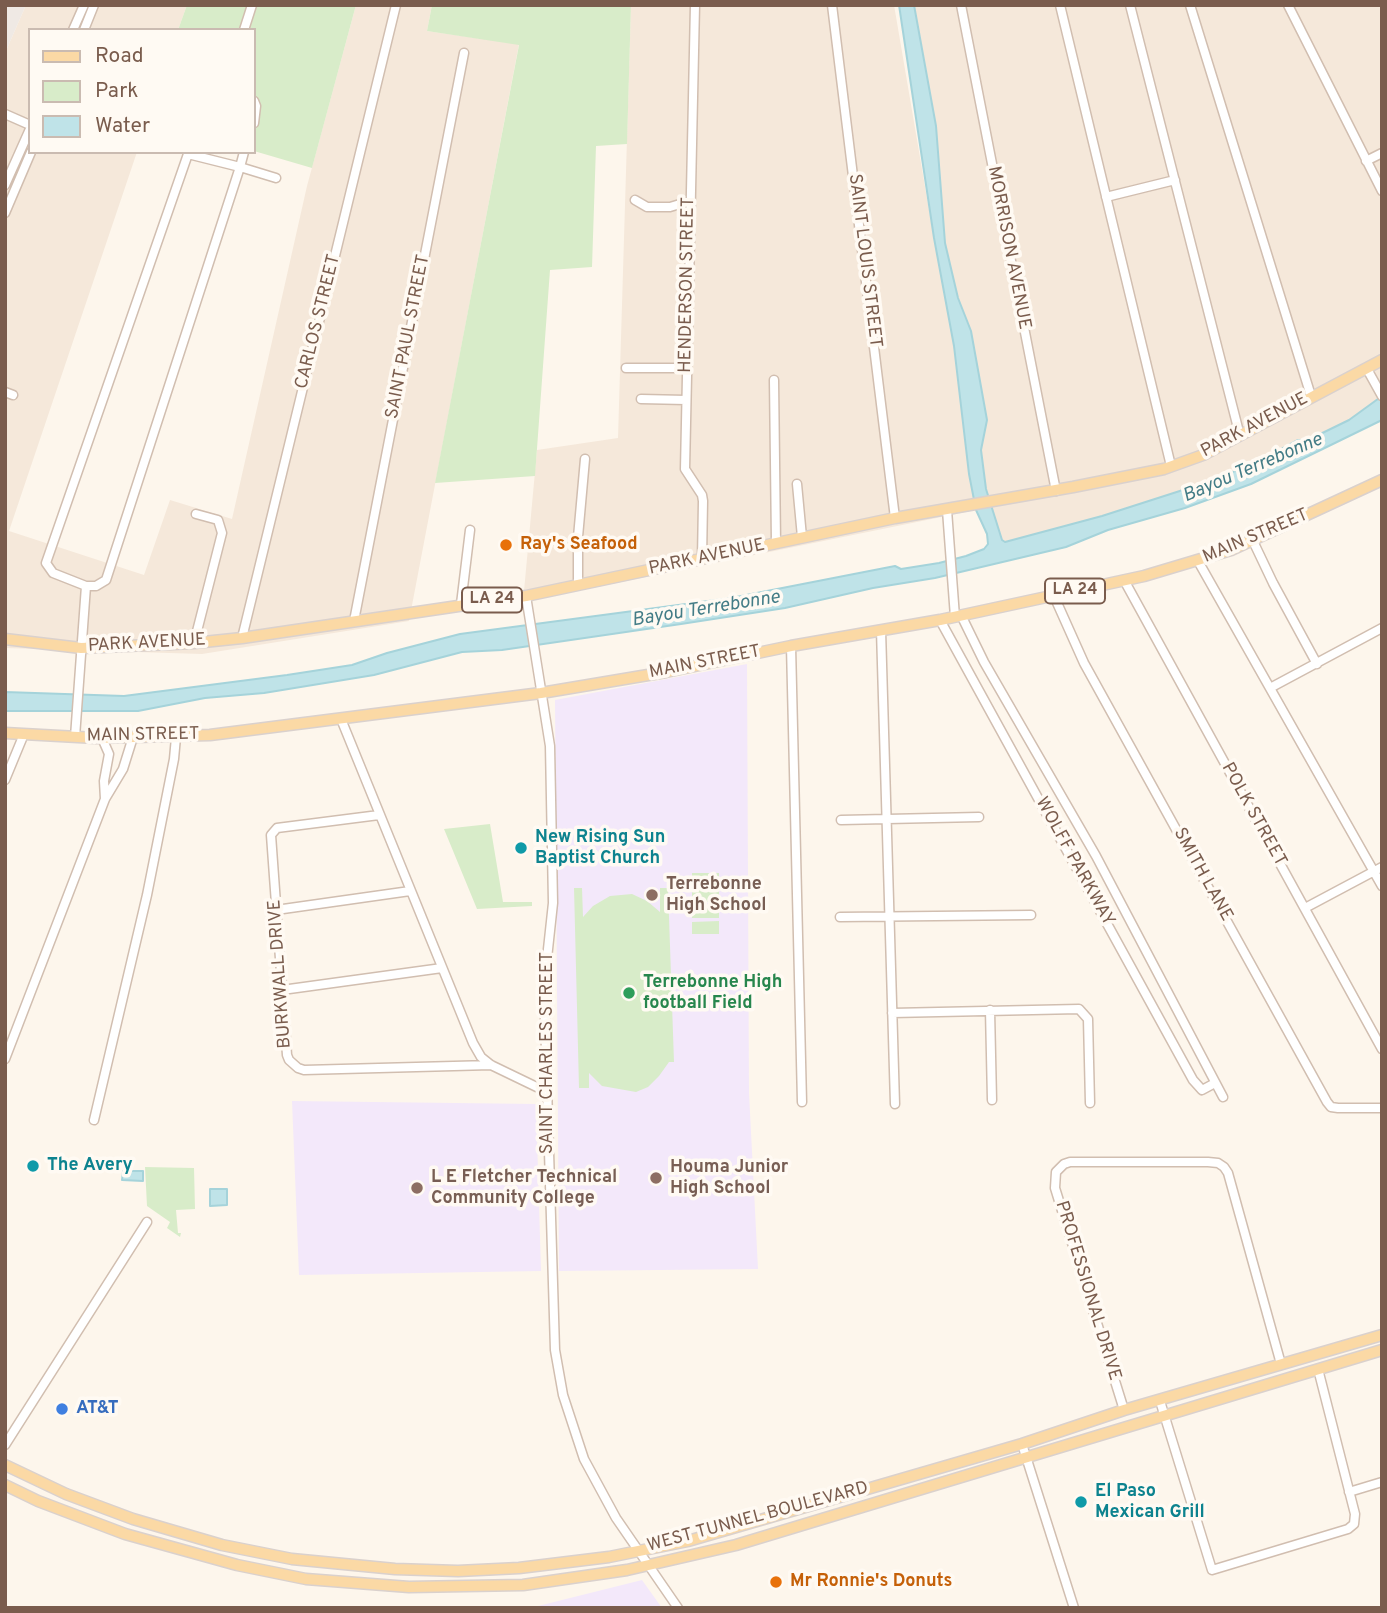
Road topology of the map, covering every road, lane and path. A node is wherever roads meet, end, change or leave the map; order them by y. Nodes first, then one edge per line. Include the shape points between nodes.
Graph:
1 (84, 5) edge
2 (94, 5) edge
3 (253, 5) edge
4 (396, 5) edge
5 (695, 5) edge
6 (832, 5) edge
7 (961, 5) edge
8 (1060, 5) edge
9 (1130, 5) edge
10 (1191, 5) edge
11 (1287, 5) edge
12 (74, 28) edge
13 (84, 28) edge
14 (245, 28) edge
15 (464, 53) dead end
16 (5, 114) edge
17 (28, 126) edge
18 (28, 132) edge
19 (1382, 153) edge
20 (30, 154) edge
21 (188, 154) edge
22 (243, 154) edge
23 (1366, 161) junction
24 (240, 167) junction
25 (276, 178) dead end
26 (1175, 180) junction
27 (5, 185) edge
28 (1382, 191) edge
29 (1106, 197) junction
30 (635, 200) dead end
31 (690, 201) junction
32 (5, 213) edge
33 (1382, 360) edge
34 (626, 368) dead end
35 (686, 368) junction
36 (1367, 369) junction
37 (774, 380) dead end
38 (1381, 394) edge
39 (1311, 396) junction
40 (641, 400) dead end
41 (686, 400) junction
42 (1240, 436) junction
43 (585, 459) dead end
44 (1171, 466) junction
45 (1382, 480) edge
46 (797, 484) dead end
47 (1056, 491) junction
48 (947, 510) junction
49 (196, 514) dead end
50 (895, 518) junction
51 (470, 530) dead end
52 (802, 537) junction
53 (1253, 541) junction
54 (776, 543) junction
55 (702, 559) junction
56 (1198, 561) junction
57 (1124, 580) junction
58 (578, 585) junction
59 (86, 586) junction
60 (526, 596) junction
61 (1054, 596) junction
62 (461, 604) junction
63 (958, 616) junction
64 (940, 620) junction
65 (354, 621) junction
66 (1382, 628) edge
67 (881, 630) junction
68 (242, 638) junction
69 (5, 639) edge
70 (194, 643) junction
71 (791, 646) junction
72 (81, 648) junction
73 (984, 662) junction
74 (1317, 664) junction
75 (968, 670) junction
76 (1270, 688) junction
77 (541, 693) junction
78 (341, 719) junction
79 (5, 733) edge
80 (23, 734) junction
81 (75, 737) junction
82 (133, 737) junction
83 (176, 737) junction
84 (102, 738) junction
85 (5, 780) edge
86 (105, 799) junction
87 (379, 815) junction
88 (979, 817) dead end
89 (887, 819) junction
90 (841, 820) dead end
91 (1378, 869) edge
92 (1382, 886) edge
93 (410, 891) junction
94 (1305, 908) junction
95 (276, 909) junction
96 (1031, 915) dead end
97 (890, 916) junction
98 (840, 917) dead end
99 (442, 968) junction
100 (282, 990) junction
101 (990, 1010) junction
102 (892, 1013) junction
103 (1382, 1049) edge
104 (5, 1059) edge
105 (491, 1065) junction
106 (1215, 1083) junction
107 (547, 1093) junction
108 (1223, 1097) dead end
109 (992, 1100) dead end
110 (802, 1102) dead end
111 (1090, 1103) dead end
112 (895, 1104) dead end
113 (1382, 1108) edge
114 (94, 1120) dead end
115 (147, 1222) dead end
116 (1382, 1335) edge
117 (1382, 1350) edge
118 (1280, 1364) junction
119 (1318, 1369) junction
120 (1160, 1401) junction
121 (1124, 1410) junction
122 (1164, 1414) junction
123 (1023, 1444) junction
124 (5, 1446) edge
125 (1028, 1456) junction
126 (5, 1465) edge
127 (1382, 1482) edge
128 (5, 1485) edge
129 (1349, 1492) junction
130 (638, 1552) junction
131 (648, 1566) junction
132 (678, 1608) edge
133 (1074, 1608) edge

1 - 12 street
2 - 13 street
3 - 14 street
4 - 68 street, CARLOS STREET
5 - 31 street, HENDERSON STREET
6 - 50 street, SAINT LOUIS STREET
7 - 47 street, MORRISON AVENUE
8 - 29 street
9 - 26 street
10 - 39 street
11 - 23 street
15 - 65 street, SAINT PAUL STREET
16 - 17 street
18 - 27 street
19 - 23 street
20 - 32 street
21 - 24 street
21 - 59 street via 46,563 53,573
22 - 24 street
23 - 28 street
24 - 25 street
24 - 59 street via 106,580
26 - 29 street
26 - 42 street
29 - 44 street
30 - 31 street via 647,207
31 - 35 street, HENDERSON STREET
33 - 36 main road, PARK AVENUE / LA 24
34 - 35 street
35 - 41 street, HENDERSON STREET
36 - 38 street
36 - 39 main road, PARK AVENUE / LA 24
37 - 54 street
39 - 42 main road, PARK AVENUE / LA 24
40 - 41 street
41 - 55 street, HENDERSON STREET via 685,469 704,501
42 - 44 main road, PARK AVENUE / LA 24
43 - 58 street
44 - 47 main road, PARK AVENUE / LA 24
45 - 53 main road, MAIN STREET / LA 24
46 - 52 street
47 - 48 main road, PARK AVENUE / LA 24
48 - 50 main road, PARK AVENUE / LA 24
48 - 63 street
49 - 70 street via 218,520 222,533
50 - 52 main road, PARK AVENUE / LA 24
51 - 62 street
52 - 54 main road, PARK AVENUE / LA 24
53 - 56 main road, MAIN STREET / LA 24
53 - 74 street
54 - 55 main road, PARK AVENUE / LA 24
55 - 58 main road, PARK AVENUE / LA 24
56 - 57 main road, MAIN STREET / LA 24
56 - 76 street
57 - 61 main road, MAIN STREET / LA 24
57 - 94 street, POLK STREET
58 - 60 main road, PARK AVENUE / LA 24
59 - 72 street
60 - 62 main road, PARK AVENUE / LA 24
60 - 77 street, SAINT CHARLES STREET
61 - 63 main road, MAIN STREET / LA 24
61 - 113 street, SMITH LANE via 1084,663 1327,1102 1338,1108
62 - 65 main road, PARK AVENUE / LA 24
63 - 64 main road, MAIN STREET / LA 24
63 - 73 street
64 - 67 main road, MAIN STREET / LA 24
64 - 75 street, WOLFF PARKWAY
65 - 68 main road, PARK AVENUE / LA 24
66 - 74 street
67 - 71 main road, MAIN STREET / LA 24
67 - 89 street
68 - 70 main road, PARK AVENUE / LA 24
69 - 72 main road, PARK AVENUE / LA 24
70 - 72 main road, PARK AVENUE / LA 24
71 - 77 main road, MAIN STREET / LA 24
71 - 110 street
72 - 81 street
73 - 75 street
73 - 106 street via 1096,856
74 - 76 street
75 - 106 street, WOLFF PARKWAY via 1193,1080 1202,1090
76 - 91 street
77 - 78 main road, MAIN STREET / LA 24
77 - 107 street, SAINT CHARLES STREET via 550,746 552,828 553,903 544,986
78 - 83 main road, MAIN STREET / LA 24
78 - 87 street
79 - 80 main road, MAIN STREET / LA 24
80 - 81 main road, MAIN STREET / LA 24
80 - 85 street
81 - 84 main road, MAIN STREET / LA 24
82 - 83 main road, MAIN STREET / LA 24
82 - 84 main road, MAIN STREET / LA 24
82 - 86 street via 123,769
83 - 114 street via 146,895
84 - 86 street via 108,754
86 - 104 street
87 - 93 street
87 - 95 street, BURKWALL DRIVE via 277,828 271,835
88 - 89 street
89 - 90 street
89 - 97 street
91 - 92 street
91 - 94 street
93 - 95 street
93 - 99 street
94 - 103 street, POLK STREET
95 - 100 street, BURKWALL DRIVE
96 - 97 street
97 - 98 street
97 - 102 street
99 - 100 street
99 - 105 street via 473,1043
100 - 105 street, BURKWALL DRIVE via 287,1055 298,1069
101 - 102 street
101 - 109 street
101 - 111 street via 1083,1011 1088,1019
102 - 112 street
105 - 107 street
106 - 108 street
107 - 130 street, SAINT CHARLES STREET via 555,1350 563,1395 584,1459
115 - 124 street
116 - 118 main road, WEST TUNNEL BOULEVARD
117 - 119 main road, WEST TUNNEL BOULEVARD
118 - 120 main road, WEST TUNNEL BOULEVARD
118 - 121 street, PROFESSIONAL DRIVE via 1224,1167 1218,1163 1070,1162 1056,1172 1055,1188
119 - 122 main road, WEST TUNNEL BOULEVARD
119 - 129 street
120 - 121 main road, WEST TUNNEL BOULEVARD
120 - 122 street
121 - 123 main road, WEST TUNNEL BOULEVARD
122 - 125 main road, WEST TUNNEL BOULEVARD
122 - 129 street via 1212,1570 1348,1529 1355,1514
123 - 125 street
123 - 130 main road, WEST TUNNEL BOULEVARD via 701,1538
125 - 131 main road, WEST TUNNEL BOULEVARD via 736,1545
125 - 133 street
126 - 130 main road, WEST TUNNEL BOULEVARD via 133,1518 222,1545 292,1559 458,1571 563,1564
127 - 129 street
128 - 131 main road, WEST TUNNEL BOULEVARD via 125,1534 306,1579 466,1588 523,1585
130 - 131 street, SAINT CHARLES STREET
131 - 132 street, SAINT CHARLES STREET

